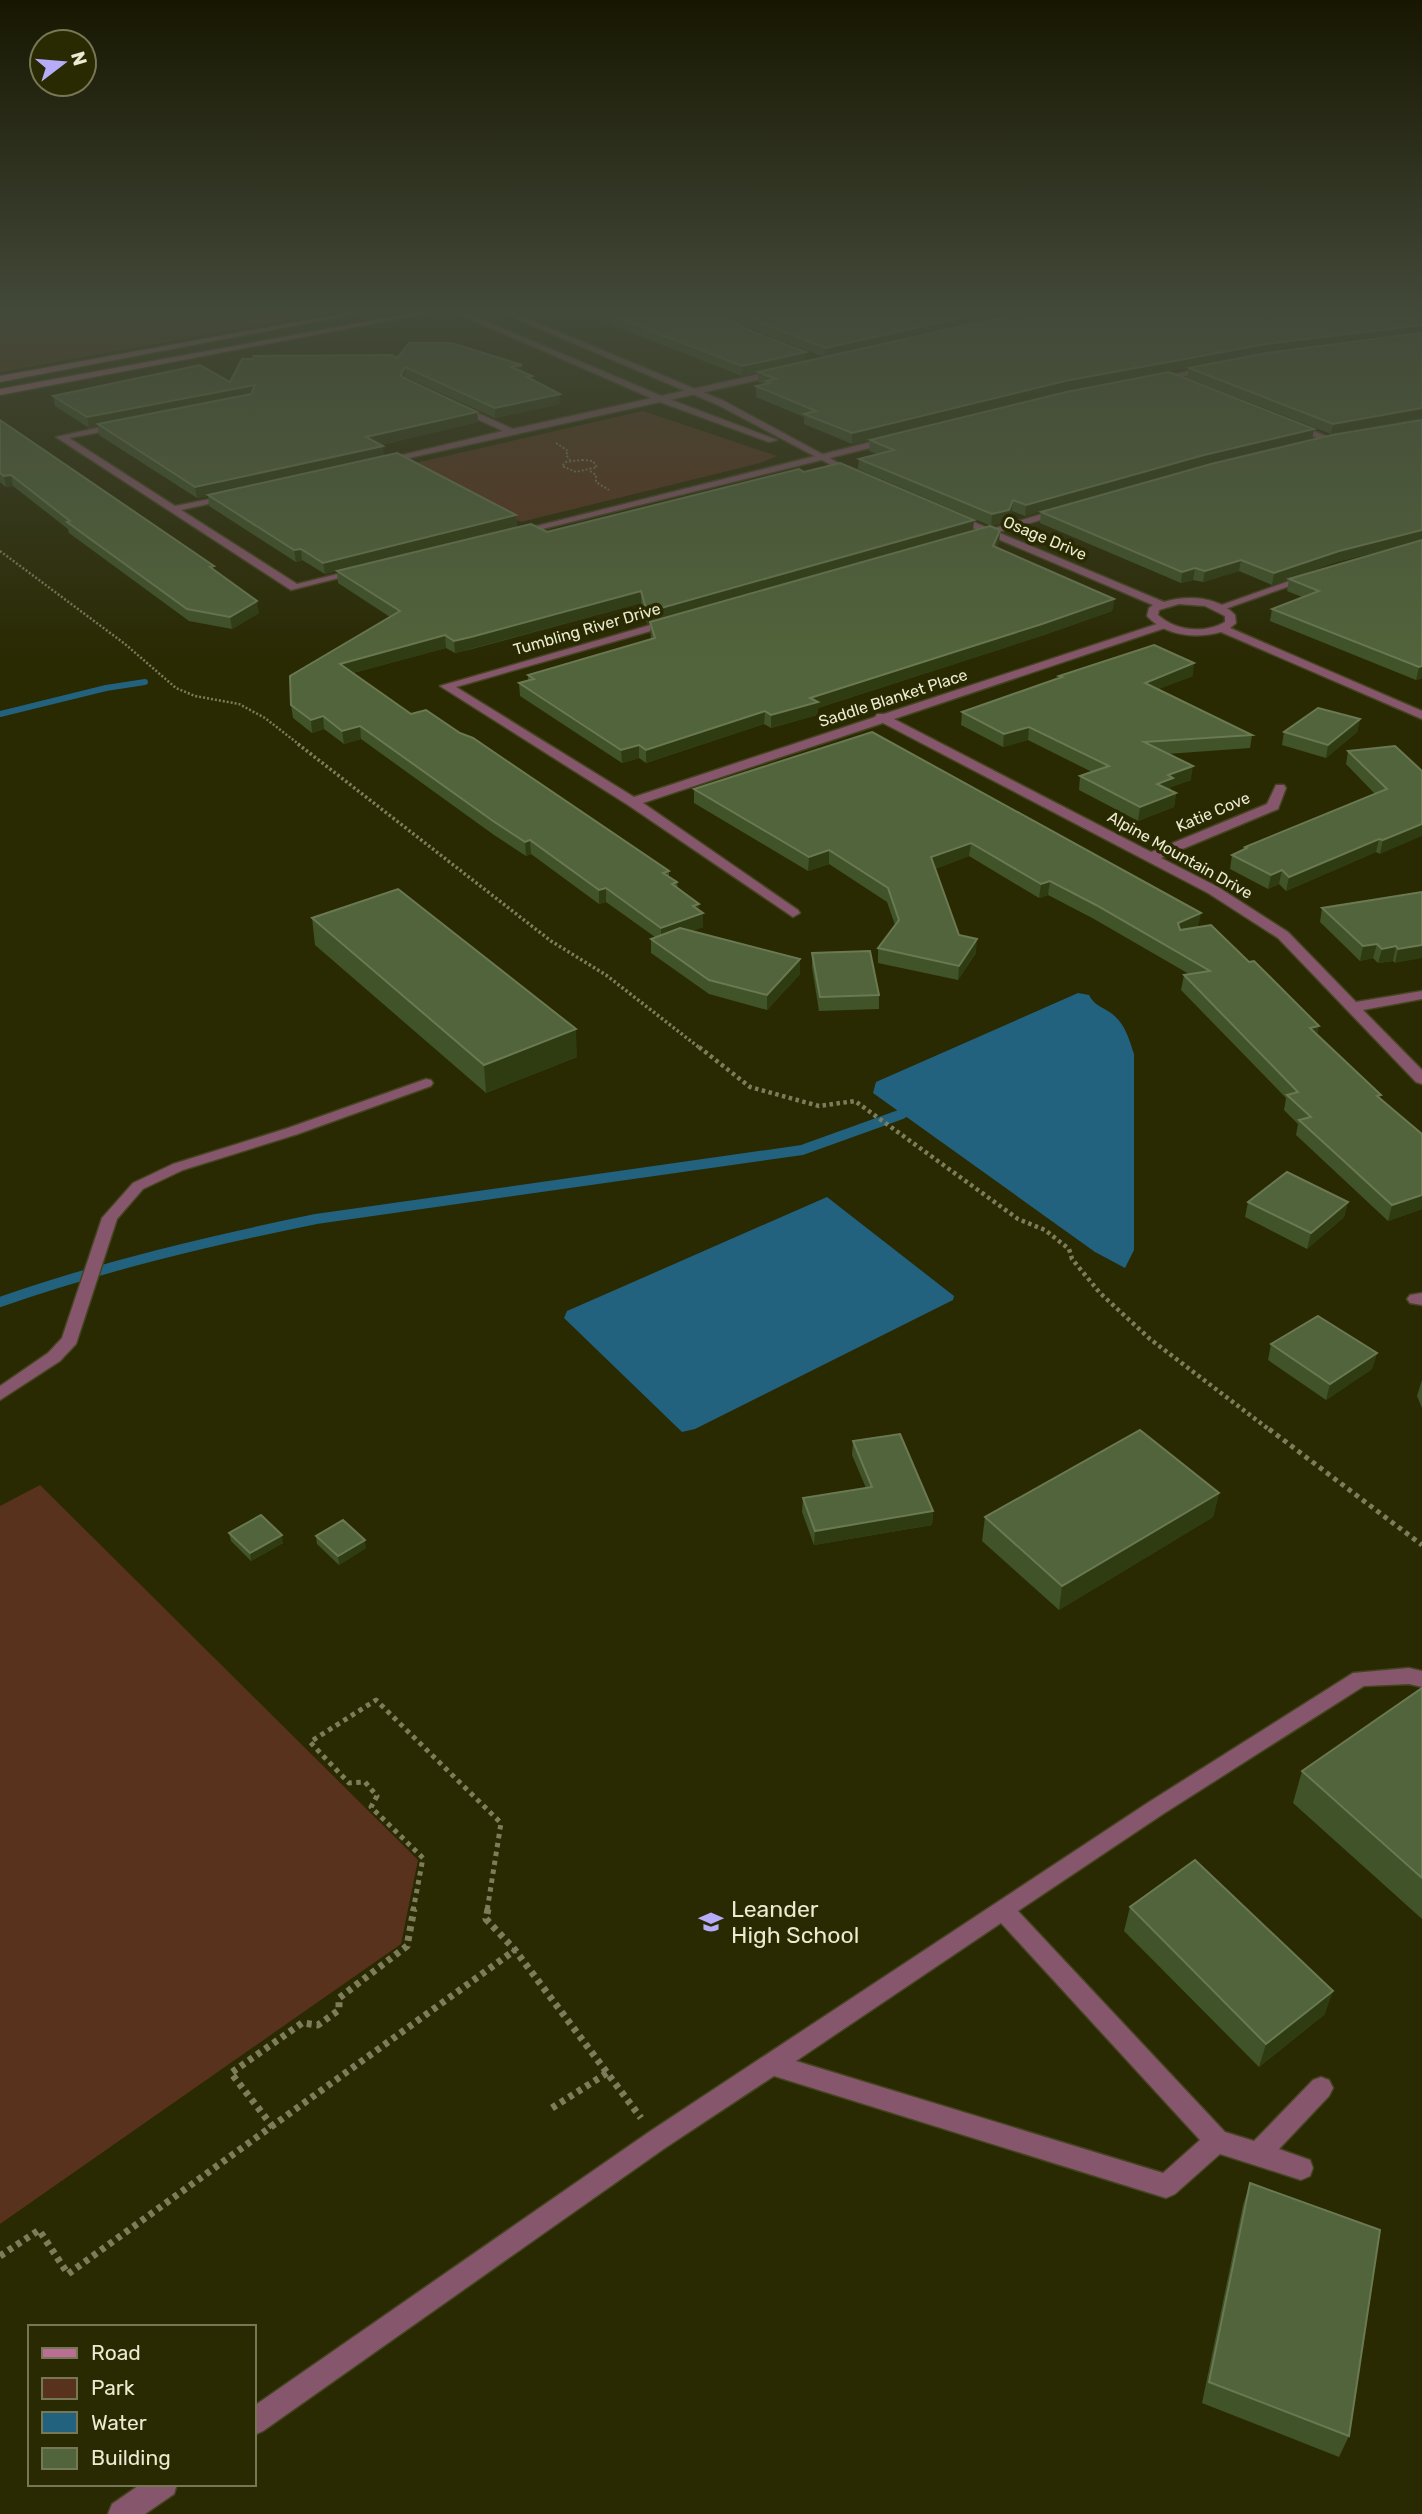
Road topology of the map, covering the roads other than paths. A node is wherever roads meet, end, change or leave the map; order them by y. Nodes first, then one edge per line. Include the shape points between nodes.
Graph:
1 (101, 429) edge
2 (506, 429) edge
3 (525, 429) edge
4 (741, 429) edge
5 (768, 429) edge
6 (1303, 429) edge
7 (512, 432) junction
8 (900, 438) edge
9 (1343, 438) edge
10 (1329, 440) junction
11 (1307, 445) edge
12 (802, 450) junction
13 (817, 458) junction
14 (374, 463) edge
15 (867, 480) edge
16 (241, 494) edge
17 (1075, 507) edge
18 (174, 509) junction
19 (943, 512) edge
20 (989, 532) junction
21 (504, 536) edge
22 (961, 540) edge
23 (374, 568) edge
24 (1328, 572) edge
25 (1160, 604) junction
26 (1221, 607) junction
27 (684, 618) edge
28 (1164, 625) junction
29 (1221, 628) junction
30 (1422, 715) edge
31 (881, 718) junction
32 (1280, 788) dead end
33 (633, 802) junction
34 (1149, 858) junction
35 (793, 913) dead end
36 (1422, 995) edge
37 (1353, 1007) junction
38 (1422, 1079) edge
39 (426, 1083) dead end
40 (0, 1394) edge
41 (1422, 1679) edge
42 (1003, 1910) junction
43 (772, 2064) junction
44 (1321, 2088) dead end
45 (1217, 2141) junction
46 (1258, 2154) junction
47 (1301, 2168) dead end
48 (256, 2421) edge
49 (161, 2486) edge
50 (122, 2514) edge

1 - 18 street via 61,437
2 - 7 street
3 - 7 street
4 - 12 street
5 - 12 street
6 - 10 street
7 - 14 street
8 - 13 street
9 - 10 street
10 - 11 street
12 - 13 street
13 - 15 street
13 - 21 street
16 - 18 street
17 - 20 street
18 - 23 street via 295,587
19 - 20 street, Osage Drive
20 - 22 street
20 - 25 street, Osage Drive
24 - 26 street
25 - 26 street via 1189,601
25 - 28 street via 1151,612
26 - 29 street via 1232,619
27 - 33 street, Tumbling River Drive via 446,686
28 - 29 street via 1193,631
28 - 31 street, Saddle Blanket Place
29 - 30 street
31 - 33 street, Saddle Blanket Place
31 - 34 street, Alpine Mountain Drive
32 - 34 street, Katie Cove via 1273,806
33 - 35 street, Tumbling River Drive
34 - 37 street, Alpine Mountain Drive via 1213,890 1283,935
36 - 37 street
37 - 38 street, Alpine Mountain Drive
39 - 40 lane via 178,1167 138,1186 110,1218 70,1340 54,1357
41 - 42 lane via 1360,1678
42 - 43 lane
42 - 45 lane
43 - 45 lane via 1166,2186
43 - 48 lane
44 - 46 lane
45 - 46 lane
46 - 47 lane
49 - 50 lane

